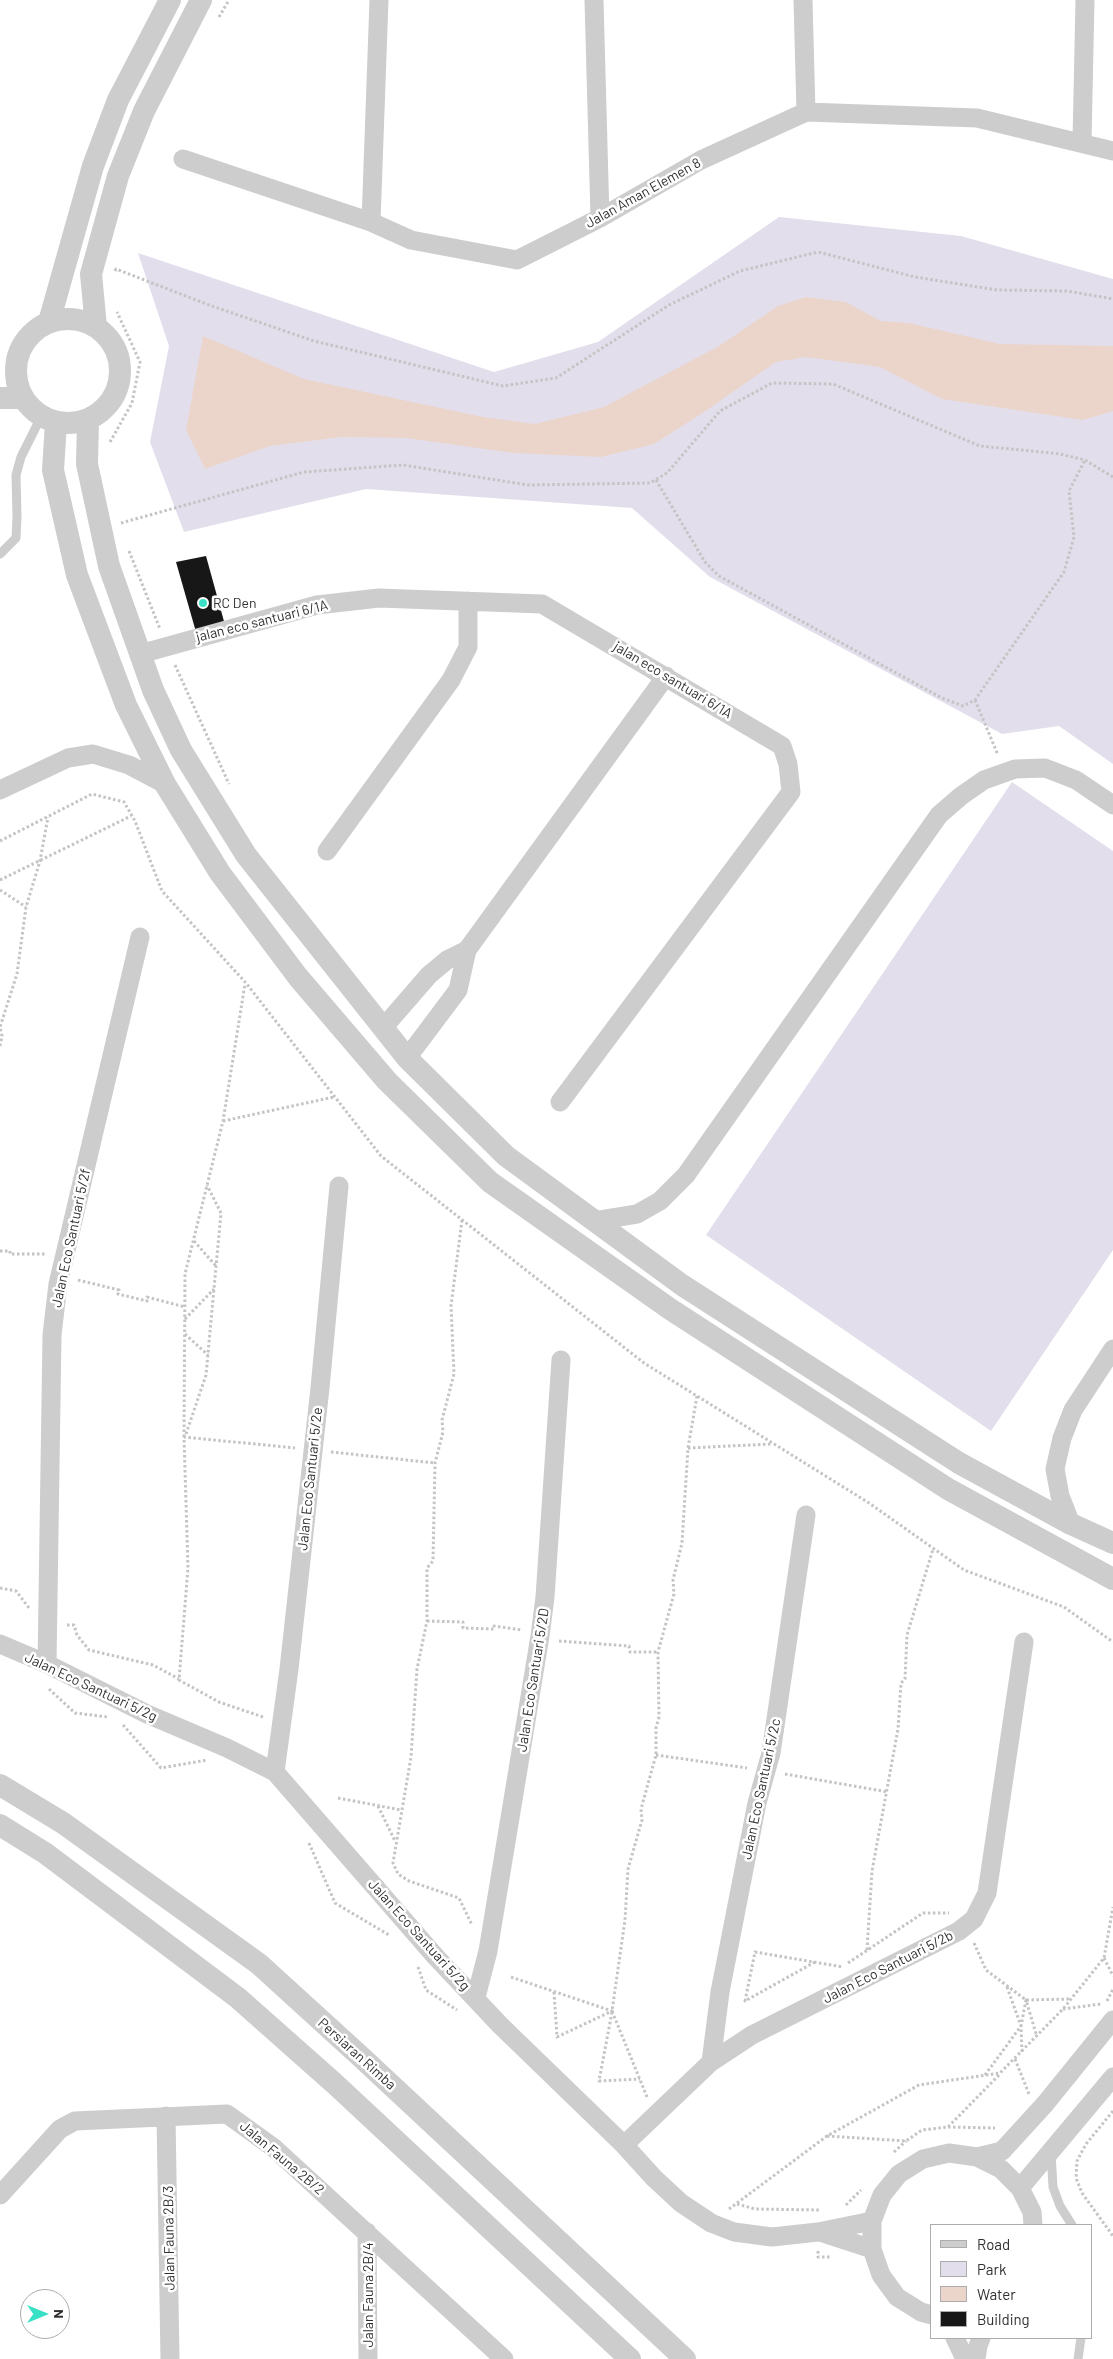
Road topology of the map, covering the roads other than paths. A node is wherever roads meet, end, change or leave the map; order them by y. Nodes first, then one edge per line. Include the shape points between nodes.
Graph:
1 (170, 0) edge
2 (201, 0) edge
3 (380, 0) edge
4 (594, 0) edge
5 (803, 0) edge
6 (1085, 0) edge
7 (806, 112) junction
8 (1082, 142) junction
9 (1113, 151) edge
10 (183, 160) dead end
11 (600, 218) junction
12 (371, 222) junction
13 (49, 322) junction
14 (96, 327) junction
15 (10, 351) edge
16 (0, 398) edge
17 (23, 398) junction
18 (49, 420) junction
19 (88, 420) junction
20 (0, 554) edge
21 (468, 601) junction
22 (140, 654) junction
23 (666, 676) junction
24 (165, 784) junction
25 (0, 790) edge
26 (1113, 805) edge
27 (327, 851) dead end
28 (140, 938) dead end
29 (467, 950) junction
30 (383, 1028) junction
31 (407, 1058) junction
32 (560, 1102) dead end
33 (339, 1186) dead end
34 (594, 1221) junction
35 (1113, 1349) edge
36 (561, 1360) dead end
37 (806, 1515) dead end
38 (1071, 1524) junction
39 (1113, 1543) edge
40 (1113, 1579) edge
41 (1024, 1642) dead end
42 (0, 1644) edge
43 (47, 1664) junction
44 (275, 1772) junction
45 (0, 1785) edge
46 (0, 1825) edge
47 (476, 1997) junction
48 (1113, 2020) edge
49 (711, 2062) junction
50 (1113, 2077) edge
51 (166, 2116) junction
52 (624, 2145) junction
53 (1051, 2153) junction
54 (977, 2157) junction
55 (1020, 2188) junction
56 (0, 2195) edge
57 (872, 2221) junction
58 (1033, 2224) edge
59 (1071, 2224) edge
60 (367, 2232) junction
61 (818, 2232) junction
62 (872, 2249) junction
63 (930, 2314) edge
64 (955, 2339) edge
65 (981, 2339) edge
66 (1081, 2339) edge
67 (170, 2359) edge
68 (368, 2359) edge
69 (504, 2359) edge
70 (630, 2359) edge
71 (685, 2359) edge
72 (965, 2359) edge
73 (976, 2359) edge
74 (1078, 2359) edge

1 - 13 street via 118,100 102,142
2 - 14 street via 144,111 118,176 91,274
3 - 12 street
4 - 11 street
5 - 7 street
6 - 8 street
7 - 8 street, Jalan Aman Elemen 8 via 977,118
7 - 11 street, Jalan Aman Elemen 8 via 701,160
8 - 9 street, Jalan Aman Elemen 8
10 - 12 street, Jalan Aman Elemen 8
11 - 12 street, Jalan Aman Elemen 8 via 517,260 411,240
13 - 14 street via 73,320
13 - 15 street
14 - 19 street via 116,352 119,376 112,399 102,412
15 - 17 street
16 - 17 street
17 - 18 street via 31,409
18 - 19 street via 72,424
18 - 20 lane via 21,457 16,475 16,538
18 - 24 street via 53,470 78,575 126,705
19 - 22 street via 87,464 109,566
21 - 22 street, jalan eco santuari 6/1A via 380,598 317,605
21 - 23 street, jalan eco santuari 6/1A via 542,604
21 - 27 street via 468,647 452,680
22 - 30 street via 181,750 246,855
23 - 29 street
23 - 32 street, jalan eco santuari 6/1A via 782,746 791,792
24 - 25 street via 129,765 93,754 68,758
24 - 40 street via 220,873 298,977 387,1081 490,1182 670,1309 948,1489
26 - 34 street via 1076,780 1045,768 1015,769 984,780 939,815 686,1175 660,1201 637,1214
28 - 43 street, Jalan Eco Santuari 5/2f via 60,1276 52,1335
29 - 30 street via 447,960 429,975
29 - 31 street via 458,990
30 - 31 street
31 - 34 street via 506,1156
33 - 44 street, Jalan Eco Santuari 5/2e via 283,1724
34 - 38 street via 682,1285 950,1458
35 - 38 street via 1073,1410 1062,1438 1055,1469 1060,1496
36 - 47 street, Jalan Eco Santuari 5/2D via 545,1597 490,1944
37 - 49 street, Jalan Eco Santuari 5/2c via 772,1753 757,1802 720,1992
38 - 39 street
41 - 49 street, Jalan Eco Santuari 5/2b via 987,1893 974,1919 959,1931 752,2035
42 - 43 street, Jalan Eco Santuari 5/2g
43 - 44 street, Jalan Eco Santuari 5/2g
44 - 47 street, Jalan Eco Santuari 5/2g via 435,1956
45 - 71 street, Persiaran Rimba via 63,1823 258,1964
46 - 70 street via 44,1853 238,1998
47 - 52 street, Jalan Eco Santuari 5/2g via 500,2025
48 - 54 street via 1002,2151
49 - 52 street, Jalan Eco Santuari 5/2b
50 - 53 street
51 - 56 street, Jalan Fauna 2B/2 via 75,2120 60,2129
51 - 60 street, Jalan Fauna 2B/2 via 227,2114 239,2120
51 - 67 street, Jalan Fauna 2B/3
52 - 61 street, Jalan Eco Santuari 5/2g via 681,2204 711,2223 734,2232 772,2237
53 - 55 street
53 - 59 lane via 1053,2187
54 - 55 street via 1001,2169
54 - 57 street via 950,2153 923,2159 899,2174 882,2195
55 - 58 street via 1032,2212
57 - 61 street, Jalan Eco Santuari 5/2g
57 - 62 street
60 - 68 street, Jalan Fauna 2B/4
60 - 69 street, Jalan Fauna 2B/2
61 - 62 street
62 - 63 street via 881,2275 898,2297
64 - 72 street
65 - 73 street
66 - 74 lane

